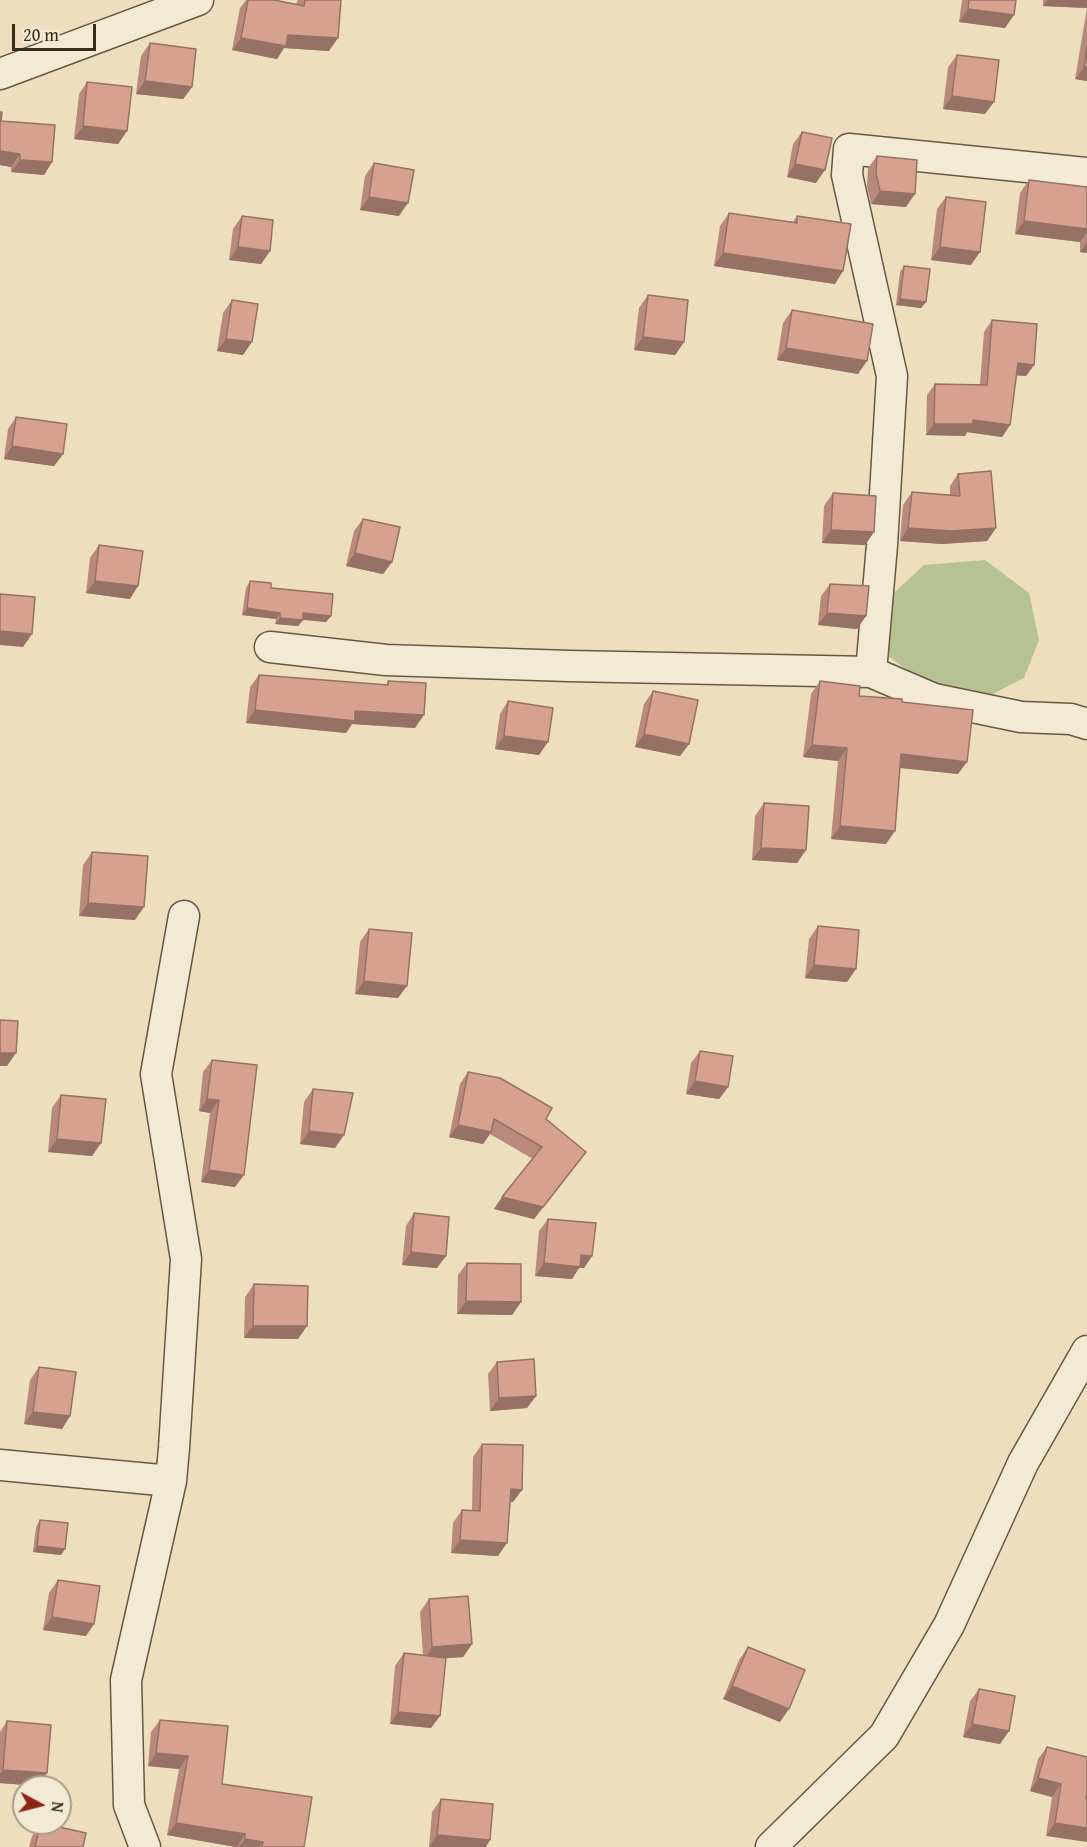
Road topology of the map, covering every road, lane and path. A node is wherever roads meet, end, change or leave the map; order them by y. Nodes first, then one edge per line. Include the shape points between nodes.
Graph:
1 (198, 0) edge
2 (0, 74) edge
3 (1087, 173) edge
4 (270, 647) dead end
5 (871, 672) junction
6 (1087, 724) edge
7 (184, 916) dead end
8 (1087, 1351) edge
9 (0, 1465) edge
10 (171, 1481) junction
11 (145, 1847) edge
12 (771, 1847) edge

1 - 2 street
3 - 5 street via 849,149 847,175 892,376
4 - 5 street via 386,660
5 - 6 street via 934,699 962,706
7 - 10 street via 156,1074 186,1259
8 - 12 street via 1023,1462 949,1625 884,1736
9 - 10 street
10 - 11 street via 126,1680 129,1805

